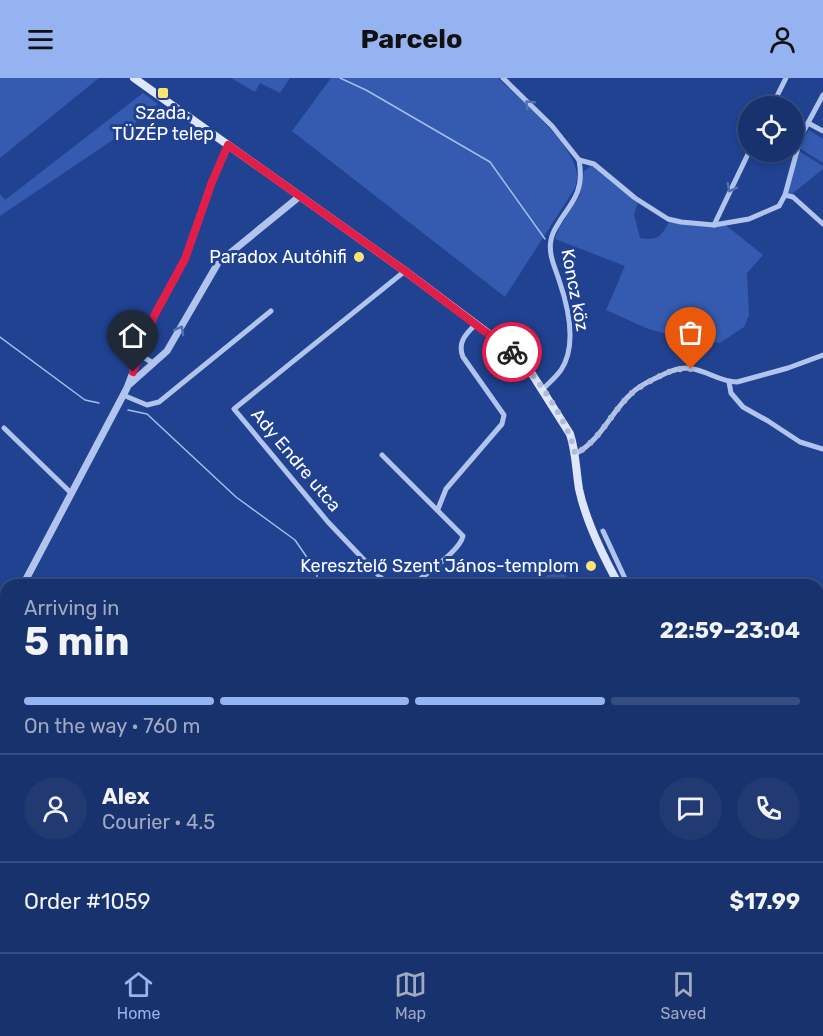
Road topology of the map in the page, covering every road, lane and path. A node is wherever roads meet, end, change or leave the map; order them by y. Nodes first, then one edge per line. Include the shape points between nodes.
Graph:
1 (134, 78) edge
2 (503, 78) edge
3 (786, 78) edge
4 (823, 95) edge
5 (777, 96) edge
6 (808, 123) junction
7 (823, 132) edge
8 (228, 145) junction
9 (579, 160) junction
10 (744, 162) edge
11 (785, 195) junction
12 (300, 196) junction
13 (823, 224) edge
14 (714, 225) junction
15 (405, 271) junction
16 (271, 311) dead end
17 (476, 324) junction
18 (140, 355) junction
19 (823, 355) edge
20 (153, 363) junction
21 (729, 382) junction
22 (126, 388) junction
23 (542, 390) junction
24 (123, 395) junction
25 (4, 428) dead end
26 (823, 449) edge
27 (575, 454) junction
28 (382, 455) dead end
29 (70, 492) junction
30 (438, 509) junction
31 (603, 531) dead end
32 (26, 579) edge
33 (382, 579) edge
34 (420, 579) edge
35 (616, 579) edge
36 (625, 579) edge

1 - 8 main road
9 -> 2 street
3 - 5 street
4 - 6 street
6 - 7 street
6 - 11 street
8 - 12 main road
8 - 18 street via 185,259 154,316
9 - 14 street via 594,164 668,219
9 - 23 street, Koncz köz via 579,193 555,228 550,245 568,319 568,355 561,371
10 -> 14 street
11 - 13 street via 793,197
11 - 14 street via 776,209
12 - 15 main road
20 -> 12 street via 174,341 218,263
15 - 17 main road
15 - 33 street, Ady Endre utca via 234,410 328,522
16 - 24 street via 159,402 147,405
17 - 23 main road via 522,362
17 - 30 street via 460,350 504,419 446,489
18 - 20 street
18 - 22 street
19 - 21 street
20 - 22 street
21 - 26 street via 731,393 751,414
21 - 27 street via 691,369 675,370 646,382 586,448
22 - 24 street
23 - 27 main road via 570,434
24 - 29 street
25 - 29 street
27 - 35 main road via 584,507
28 - 30 street
29 - 32 street
30 - 34 street via 460,531 462,541
31 - 36 street

